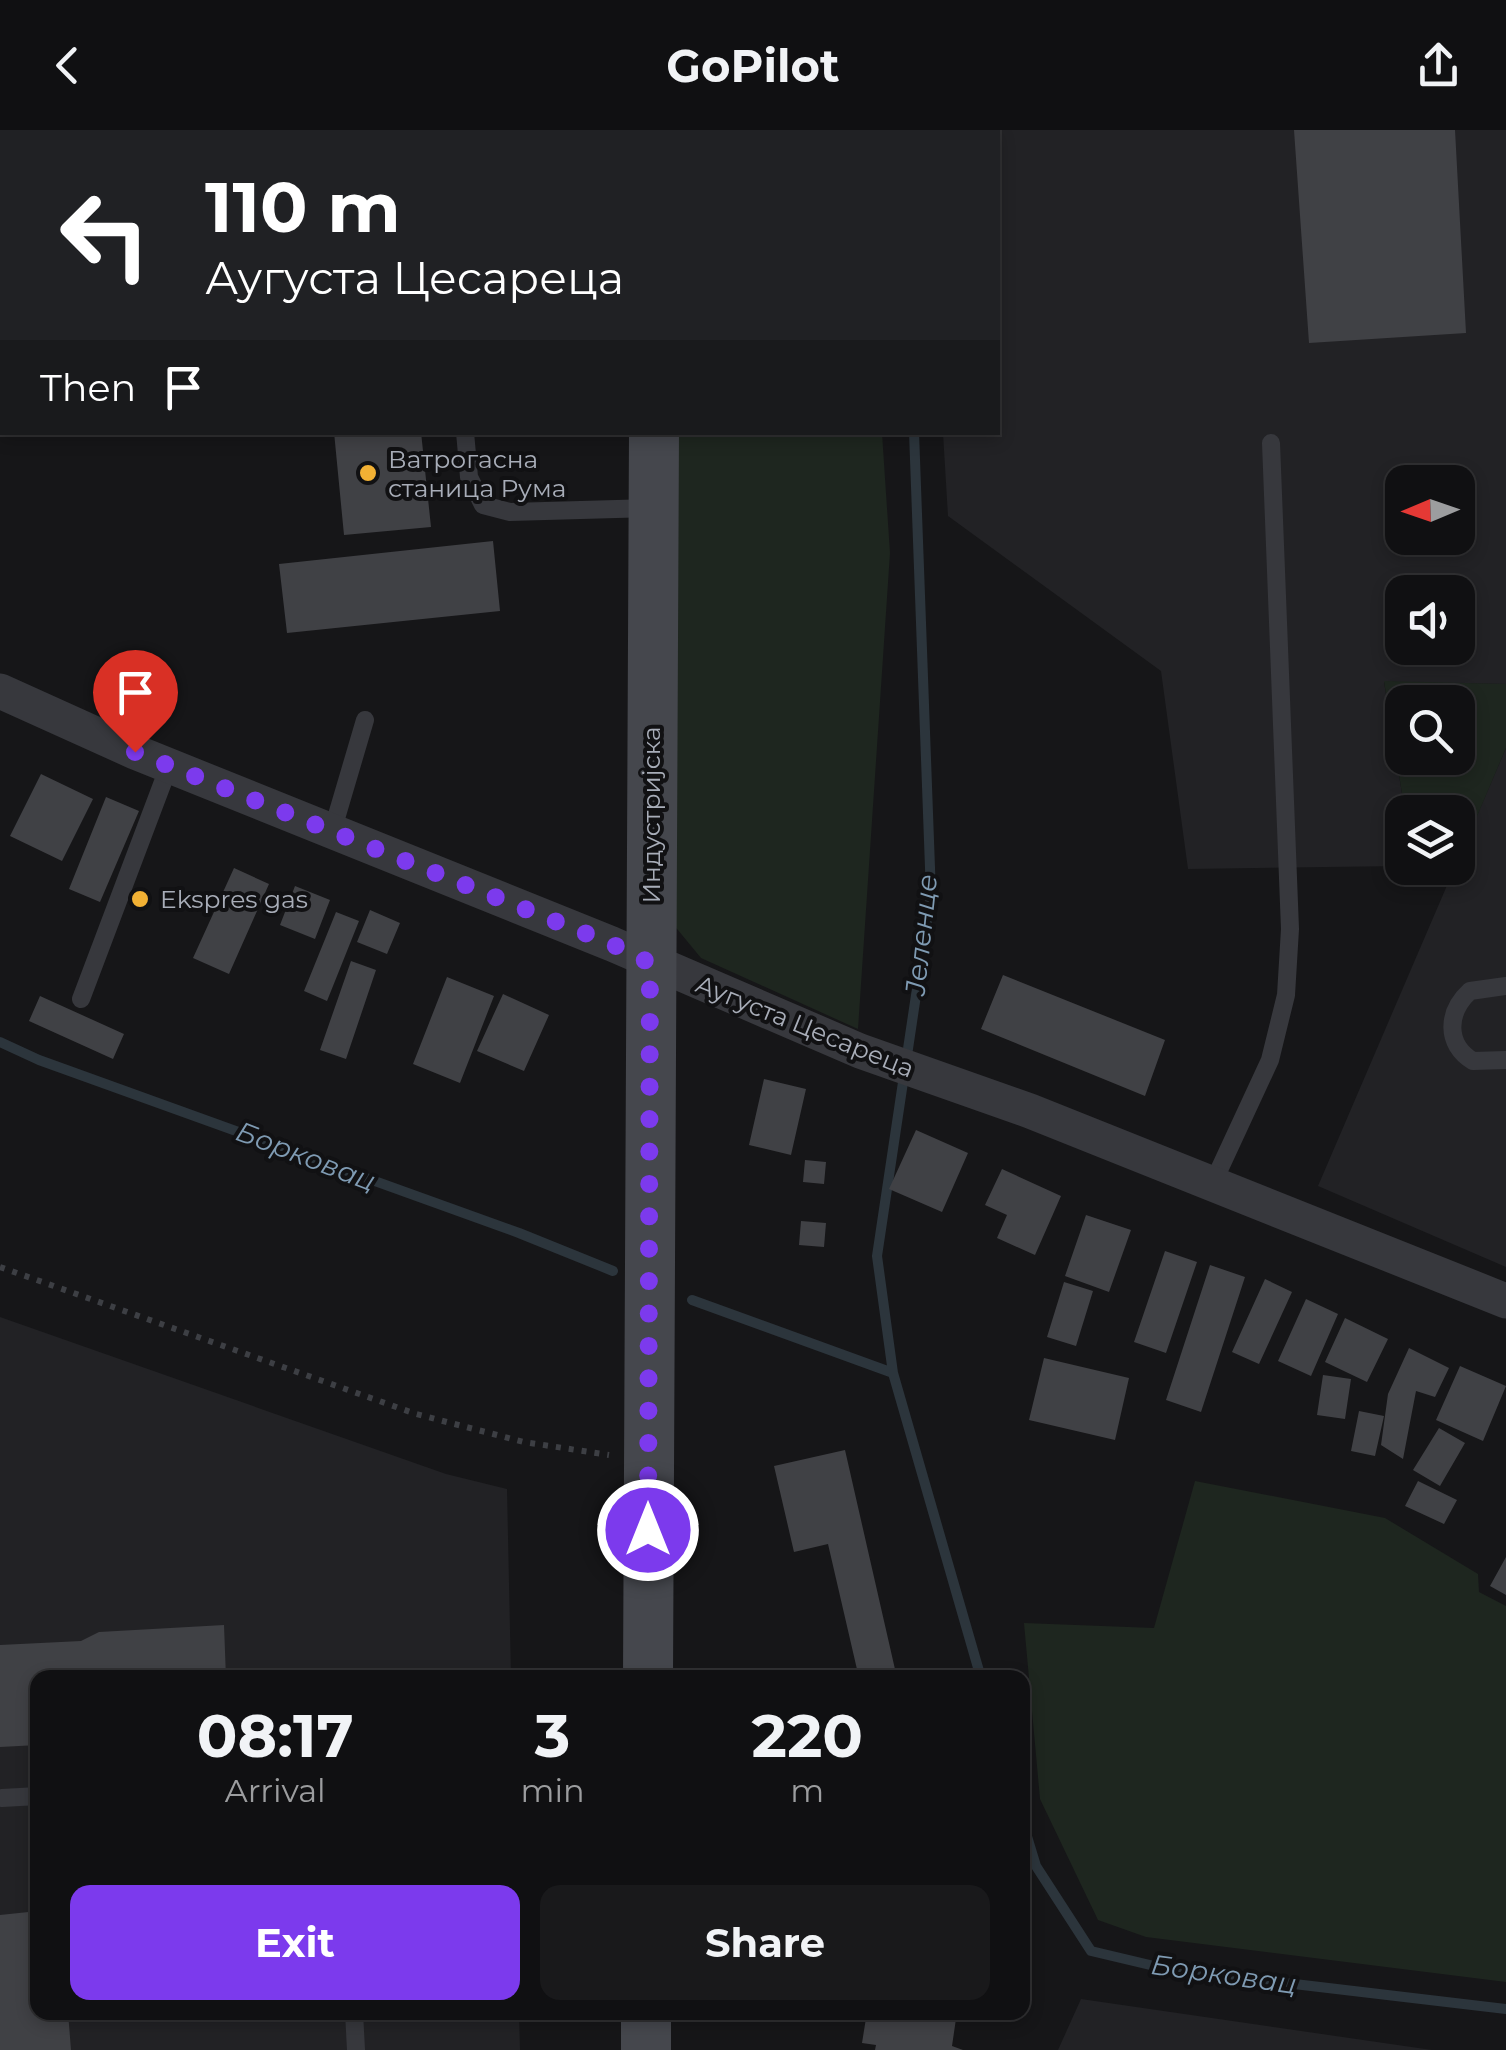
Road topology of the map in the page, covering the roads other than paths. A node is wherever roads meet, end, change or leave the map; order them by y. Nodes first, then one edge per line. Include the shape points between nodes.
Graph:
1 (465, 435) edge
2 (654, 435) edge
3 (1272, 443) dead end
4 (653, 508) junction
5 (0, 691) edge
6 (365, 720) dead end
7 (169, 766) junction
8 (332, 832) junction
9 (650, 963) junction
10 (1506, 986) edge
11 (81, 999) dead end
12 (1506, 1060) edge
13 (1212, 1183) junction
14 (1506, 1301) edge
15 (648, 1670) edge
16 (30, 1796) edge
17 (2, 1798) edge
18 (354, 2020) edge
19 (646, 2020) edge
20 (356, 2050) edge
21 (646, 2050) edge

1 - 4 lane via 468,477 483,504 510,512
2 - 4 main road, Индустријска
3 - 13 lane via 1290,930 1286,995 1266,1071
4 - 9 main road, Индустријска
5 - 7 street, Аугуста Цесареца
6 - 8 lane
7 - 8 street, Аугуста Цесареца
7 - 11 lane
8 - 9 street, Аугуста Цесареца
9 - 13 street, Аугуста Цесареца
9 - 15 main road, Индустријска
10 - 12 lane via 1470,992 1456,1008 1452,1032 1473,1061
13 - 14 street, Аугуста Цесареца
16 - 17 lane
18 - 20 lane
19 - 21 main road

